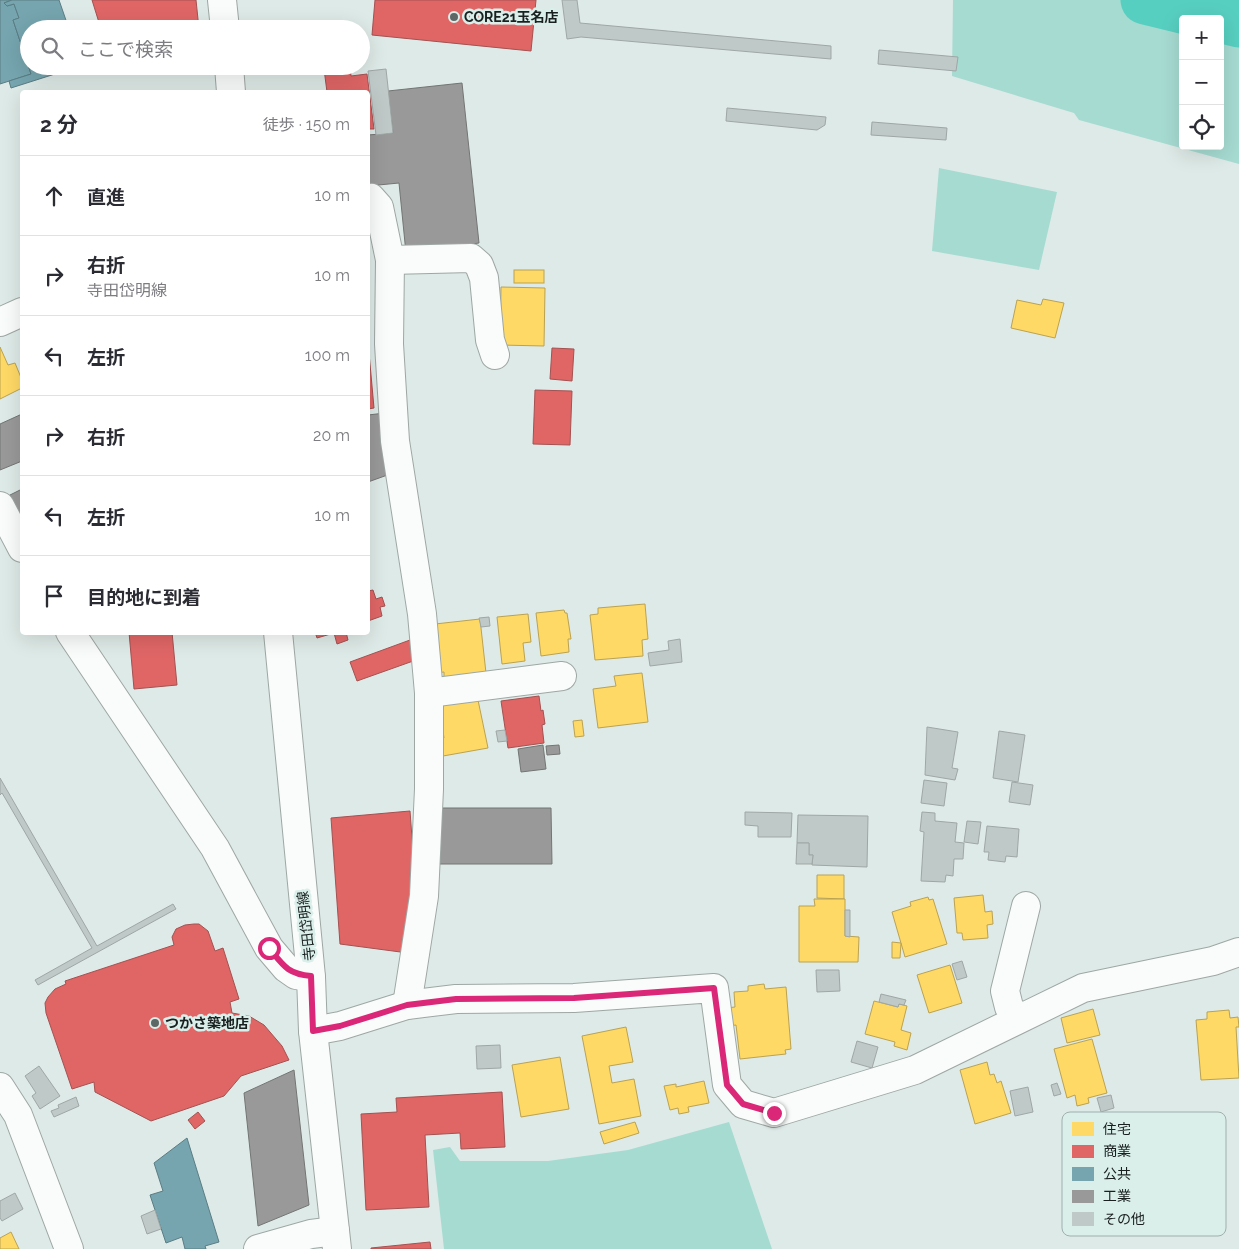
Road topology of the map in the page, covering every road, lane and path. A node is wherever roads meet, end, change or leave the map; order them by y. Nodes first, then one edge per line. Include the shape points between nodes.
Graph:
1 (222, 0) edge
2 (224, 20) edge
3 (230, 75) edge
4 (231, 90) edge
5 (370, 198) edge
6 (390, 260) junction
7 (20, 313) edge
8 (0, 322) edge
9 (495, 355) dead end
10 (0, 506) edge
11 (20, 544) edge
12 (72, 635) edge
13 (278, 635) edge
14 (562, 676) dead end
15 (428, 693) junction
16 (1026, 906) dead end
17 (1239, 952) edge
18 (311, 976) junction
19 (407, 1005) junction
20 (1018, 1019) junction
21 (313, 1031) junction
22 (0, 1087) edge
23 (336, 1240) edge
24 (69, 1249) edge
25 (258, 1249) edge

1 - 2 street
3 - 4 street
5 - 6 street via 379,207
6 - 9 street via 471,258 475,261 484,278 490,340
6 - 15 street via 389,344 395,441 422,614
7 - 8 street
10 - 11 street
12 - 18 street via 215,848 269,948 296,975
13 - 18 street, 寺田岱明線
14 - 15 street
15 - 19 street via 429,789 424,896
16 - 20 street via 1006,991 1009,1006
17 - 20 street via 1213,961 1084,988
18 - 21 street, 寺田岱明線
19 - 20 street via 456,999 574,998 714,988 727,1085 743,1104 774,1113 914,1070
19 - 21 street
21 - 23 street, 寺田岱明線
22 - 24 street via 18,1115
23 - 25 street via 311,1234

